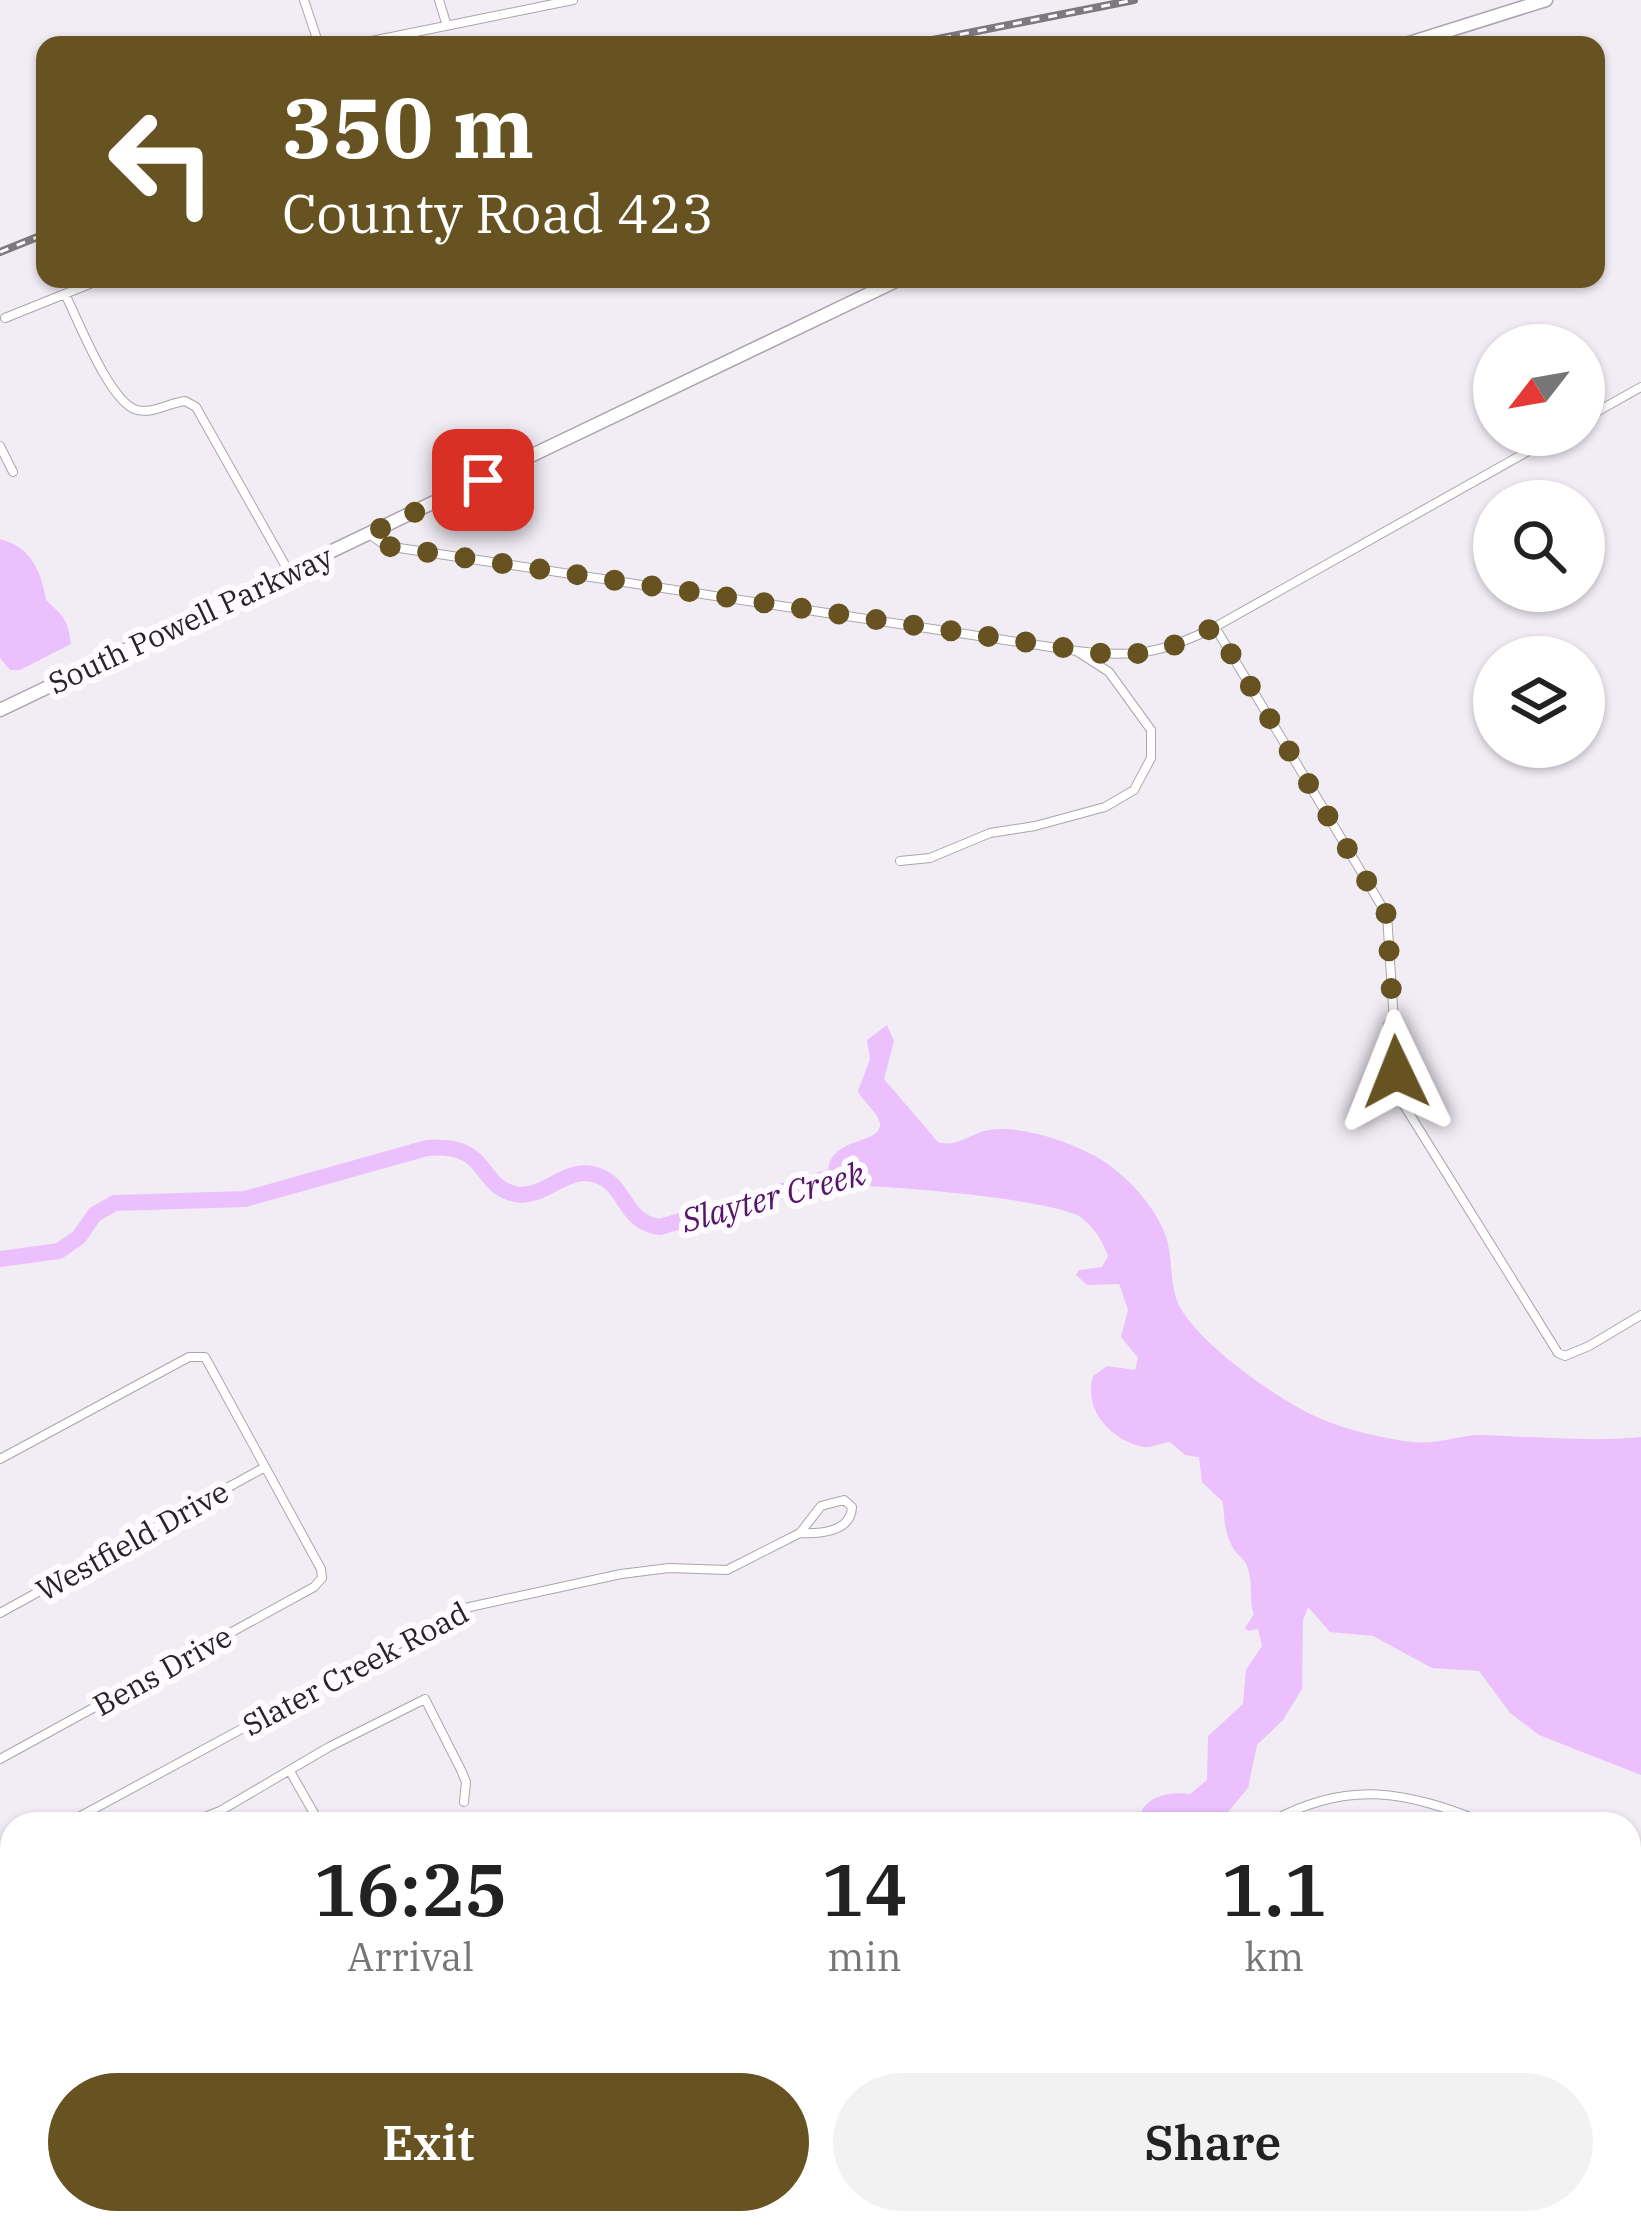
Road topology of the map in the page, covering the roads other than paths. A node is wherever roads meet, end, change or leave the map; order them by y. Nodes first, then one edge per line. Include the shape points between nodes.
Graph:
1 (304, 0) edge
2 (439, 0) edge
3 (573, 0) edge
4 (1546, 0) edge
5 (447, 26) junction
6 (316, 36) edge
7 (397, 36) edge
8 (1432, 36) edge
9 (80, 288) edge
10 (881, 288) edge
11 (65, 294) junction
12 (5, 319) dead end
13 (1641, 387) edge
14 (1605, 407) edge
15 (0, 446) edge
16 (1520, 456) edge
17 (13, 472) dead end
18 (369, 534) junction
19 (289, 573) junction
20 (1215, 627) junction
21 (1077, 651) junction
22 (1128, 656) junction
23 (1118, 684) junction
24 (0, 710) edge
25 (900, 861) dead end
26 (1641, 1315) edge
27 (0, 1460) edge
28 (265, 1467) junction
29 (800, 1533) junction
30 (0, 1613) edge
31 (0, 1759) edge
32 (291, 1773) junction
33 (464, 1802) dead end
34 (88, 1812) edge
35 (212, 1812) edge
36 (313, 1812) edge
37 (1288, 1812) edge
38 (1458, 1812) edge

1 - 6 street
2 - 5 street
3 - 5 street
4 - 8 main road
5 - 7 street
9 - 11 street
10 - 18 main road, South Powell Parkway
11 - 12 street
11 - 19 street via 125,404 140,411 185,401 196,407
13 - 14 street
15 - 17 street
16 - 20 street
18 - 19 main road, South Powell Parkway
18 - 21 street via 386,546
19 - 24 main road, South Powell Parkway
20 - 22 street
20 - 26 street via 1387,915 1399,1097 1550,1341 1571,1355
21 - 22 street
21 - 23 street
22 - 23 street
23 - 25 street via 1153,737 1151,758 1128,795
27 - 28 street via 198,1355
28 - 30 street, Westfield Drive
28 - 31 street, Bens Drive via 321,1569 314,1587
29 - 29 street, Slater Creek Road via 844,1526 852,1507 844,1500 821,1506
29 - 34 street, Slater Creek Road via 727,1570 621,1574 465,1608
32 - 33 street via 425,1699 466,1782
32 - 35 street
32 - 36 street
37 - 38 street via 1340,1795 1386,1793

